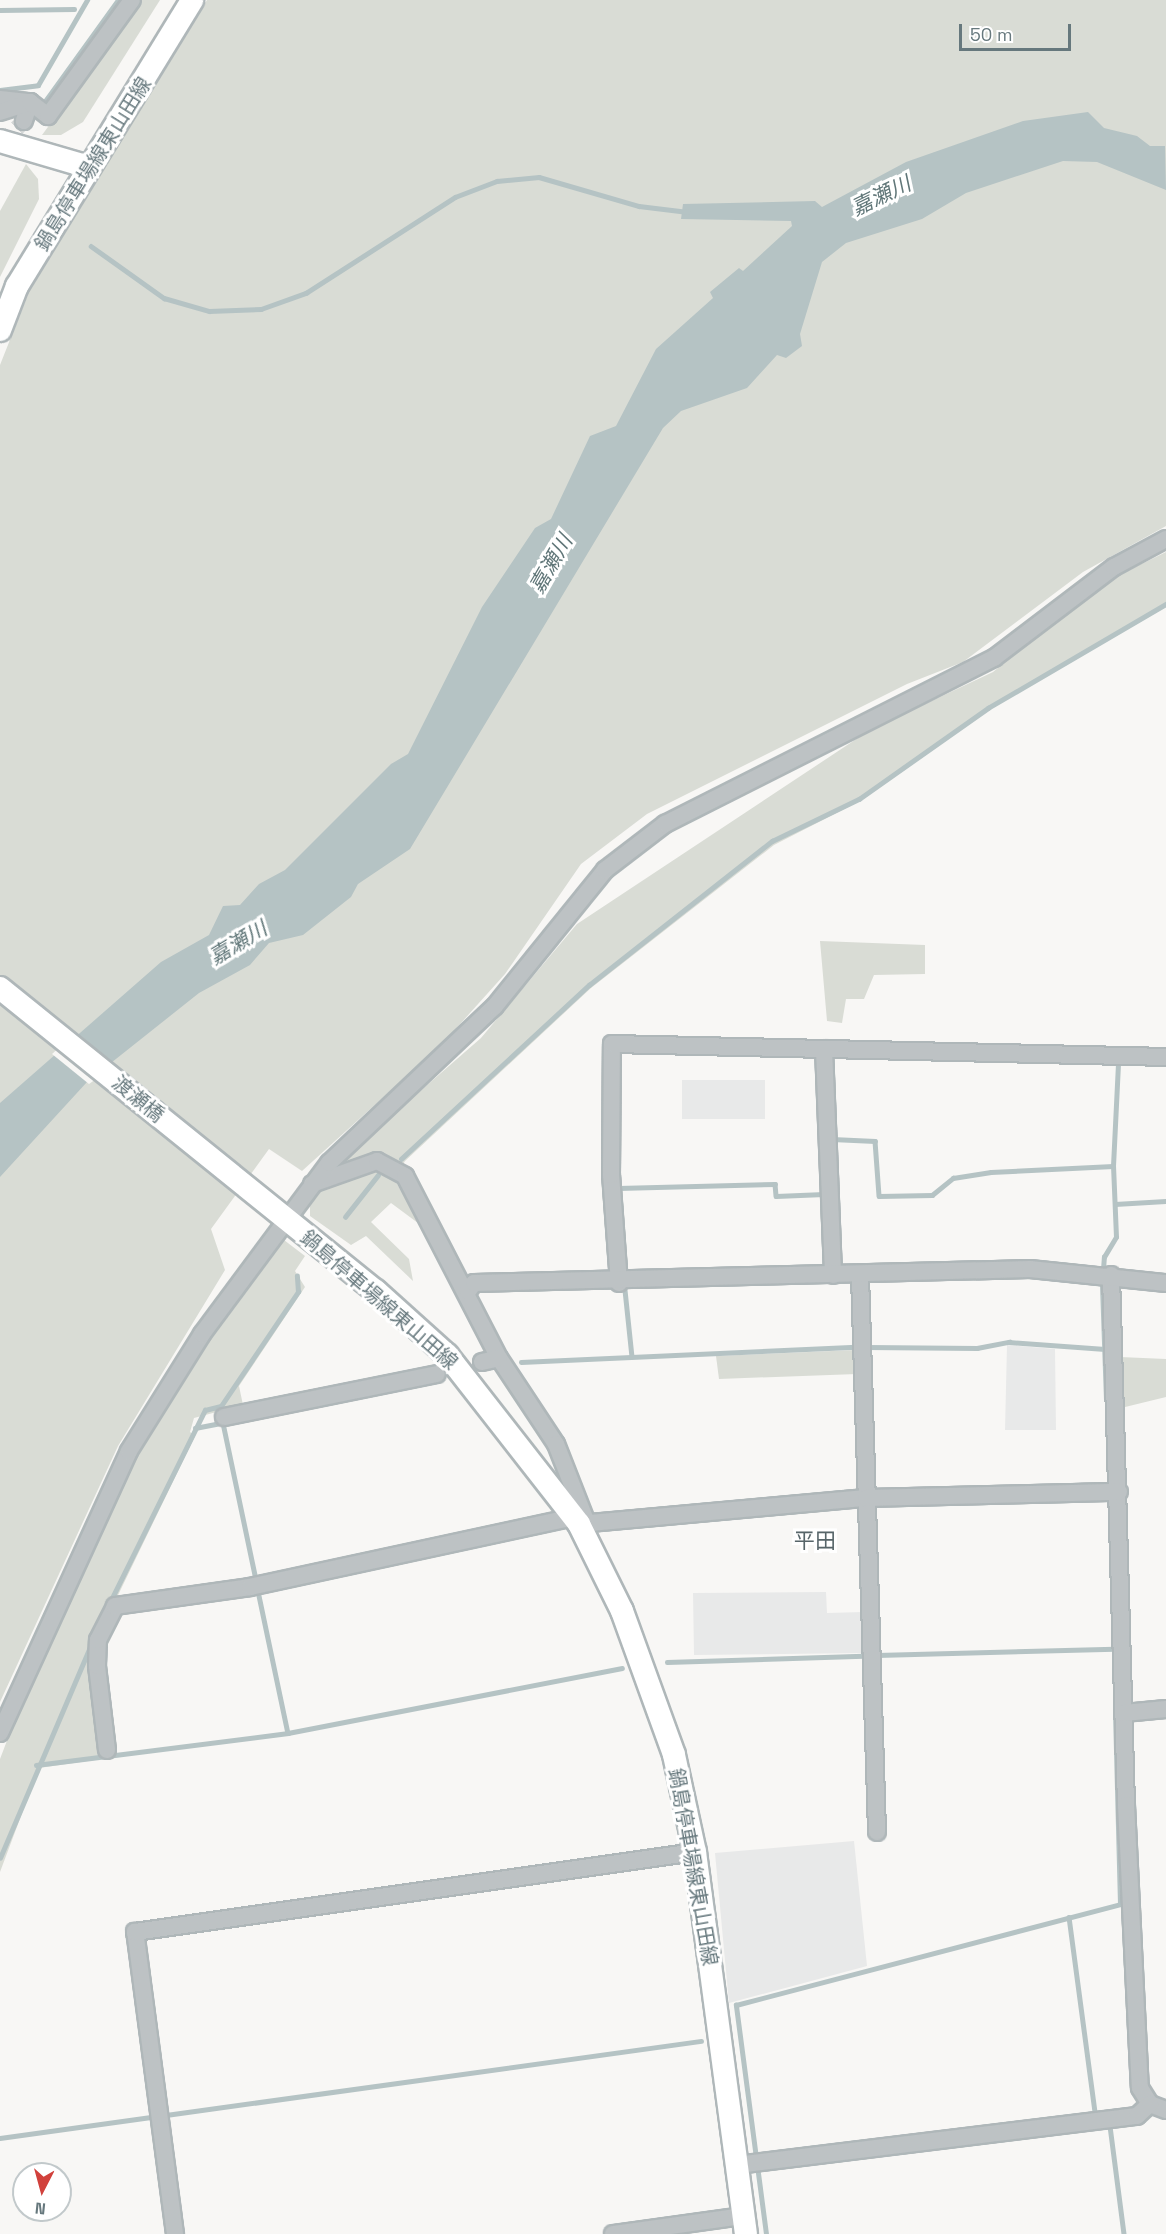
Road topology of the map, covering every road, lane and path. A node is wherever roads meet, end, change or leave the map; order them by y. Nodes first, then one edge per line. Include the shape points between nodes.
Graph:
1 (132, 0) edge
2 (192, 0) edge
3 (0, 99) edge
4 (32, 104) junction
5 (0, 112) edge
6 (24, 121) tunnel mouth
7 (0, 141) edge
8 (89, 167) junction
9 (0, 330) edge
10 (1166, 539) edge
11 (0, 988) edge
12 (824, 1049) junction
13 (1166, 1057) edge
14 (312, 1184) junction
15 (281, 1214) junction
16 (1105, 1274) junction
17 (833, 1275) junction
18 (860, 1275) junction
19 (619, 1282) junction
20 (1166, 1283) edge
21 (468, 1291) junction
22 (499, 1358) junction
23 (482, 1362) dead end
24 (437, 1374) dead end
25 (224, 1417) dead end
26 (1119, 1492) junction
27 (866, 1498) junction
28 (580, 1521) junction
29 (1166, 1709) edge
30 (1124, 1713) junction
31 (0, 1733) edge
32 (107, 1750) dead end
33 (878, 1832) dead end
34 (695, 1852) junction
35 (1158, 2107) edge
36 (750, 2164) junction
37 (745, 2225) edge
38 (175, 2234) edge
39 (614, 2234) edge

1 - 4 street via 48,116
2 - 8 main road, 鍋島停車場線東山田線
3 - 4 street
4 - 5 street
4 - 6 street
7 - 8 main road
8 - 9 main road, 鍋島停車場線東山田線 via 17,286
10 - 14 street via 1114,567 994,658 665,824 605,870 495,1006
11 - 15 main road, 渡瀬橋
12 - 13 street
12 - 17 street
12 - 19 street via 612,1044 611,1175
14 - 15 street
14 - 21 street via 377,1161 399,1171
15 - 28 main road, 鍋島停車場線東山田線 via 447,1355
15 - 31 street via 129,1451
16 - 18 street via 1030,1269
16 - 20 street
16 - 26 street
17 - 18 street
17 - 19 street
18 - 27 street
19 - 21 street via 474,1283
21 - 22 street
22 - 23 street
22 - 28 street via 556,1444
24 - 25 street
26 - 27 street
26 - 30 street
27 - 28 street
27 - 33 street
28 - 32 street via 250,1587 115,1606 98,1640 97,1666
28 - 34 main road, 鍋島停車場線東山田線 via 652,1684
29 - 30 street
30 - 35 street via 1140,2088
34 - 36 main road, 鍋島停車場線東山田線
34 - 38 street via 135,1932
35 - 36 street via 1137,2116
36 - 37 main road, 鍋島停車場線東山田線
37 - 39 street

